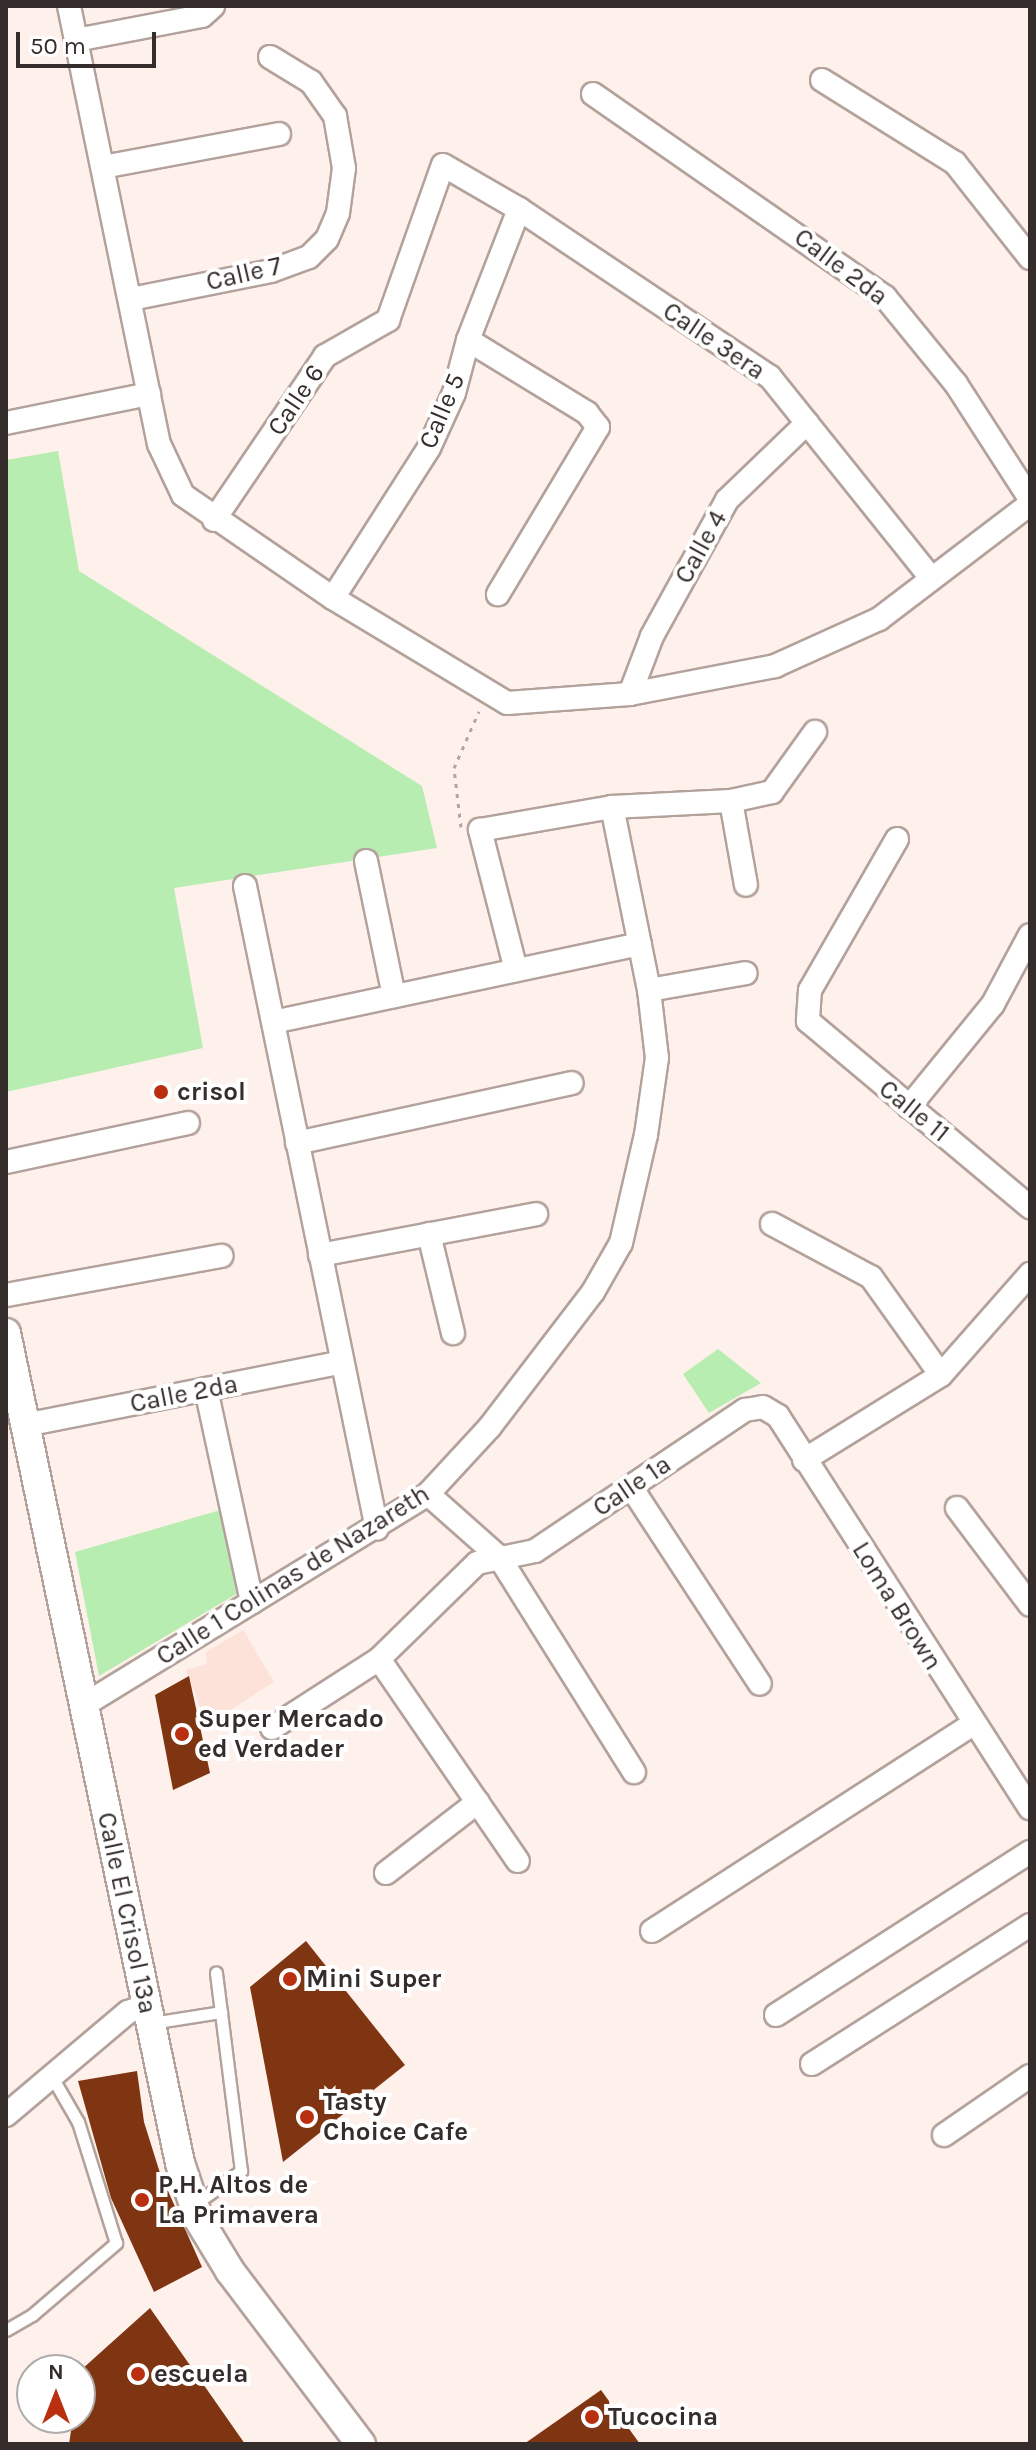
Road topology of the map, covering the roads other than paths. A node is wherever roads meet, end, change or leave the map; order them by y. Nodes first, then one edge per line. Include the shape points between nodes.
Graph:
1 (69, 6) edge
2 (213, 6) edge
3 (76, 40) junction
4 (270, 57) dead end
5 (822, 80) dead end
6 (593, 94) dead end
7 (279, 134) dead end
8 (443, 165) joint
9 (103, 167) junction
10 (519, 209) junction
11 (1030, 258) edge
12 (131, 299) junction
13 (468, 340) junction
14 (149, 394) junction
15 (6, 423) edge
16 (807, 423) junction
17 (1030, 502) edge
18 (214, 520) junction
19 (931, 578) junction
20 (498, 594) dead end
21 (333, 598) junction
22 (630, 694) junction
23 (815, 732) dead end
24 (731, 801) junction
25 (612, 807) junction
26 (897, 839) dead end
27 (366, 861) dead end
28 (746, 885) dead end
29 (245, 886) dead end
30 (1030, 935) edge
31 (640, 944) junction
32 (516, 970) junction
33 (746, 973) dead end
34 (649, 990) junction
35 (394, 996) junction
36 (273, 1022) junction
37 (572, 1083) dead end
38 (909, 1107) junction
39 (188, 1123) dead end
40 (297, 1143) junction
41 (6, 1162) edge
42 (1030, 1207) edge
43 (536, 1214) dead end
44 (772, 1224) dead end
45 (429, 1234) junction
46 (320, 1255) junction
47 (221, 1256) dead end
48 (1030, 1274) edge
49 (6, 1295) edge
50 (6, 1333) edge
51 (453, 1333) dead end
52 (342, 1362) junction
53 (941, 1375) junction
54 (206, 1389) junction
55 (763, 1407) joint
56 (25, 1425) junction
57 (804, 1460) junction
58 (631, 1487) junction
59 (428, 1494) junction
60 (957, 1508) dead end
61 (377, 1529) junction
62 (499, 1557) junction
63 (252, 1602) junction
64 (1030, 1605) edge
65 (379, 1659) junction
66 (760, 1684) dead end
67 (84, 1705) junction
68 (972, 1725) junction
69 (272, 1728) dead end
70 (634, 1772) dead end
71 (478, 1802) junction
72 (1030, 1808) edge
73 (1030, 1852) edge
74 (518, 1861) dead end
75 (386, 1873) dead end
76 (1030, 1925) edge
77 (652, 1931) dead end
78 (216, 1973) dead end
79 (221, 2012) junction
80 (149, 2014) junction
81 (776, 2015) dead end
82 (812, 2064) dead end
83 (1030, 2076) edge
84 (52, 2077) junction
85 (6, 2115) edge
86 (944, 2135) dead end
87 (194, 2204) junction
88 (6, 2330) edge
89 (361, 2444) edge

1 - 3 street
2 - 3 street via 202,16
3 - 9 street
4 - 12 street, Calle 7 via 311,82 335,116 344,168 338,213 327,239 309,257 271,271
5 - 11 street via 955,163
6 - 17 street, Calle 2da via 885,297 956,384
7 - 9 street
8 - 10 street, Calle 3era
8 - 18 street, Calle 6 via 388,320 325,356
9 - 12 street
10 - 13 street, Calle 5
10 - 16 street, Calle 3era via 770,377
12 - 14 street
13 - 20 street via 587,413 598,427
13 - 21 street, Calle 5 via 454,393 429,448
14 - 15 street
14 - 18 street via 167,469 183,495
16 - 19 street, Calle 3era
16 - 22 street, Calle 4 via 727,500 652,636
17 - 19 street
18 - 21 street
19 - 22 street via 879,619 775,666
21 - 22 street via 507,703
23 - 24 street via 772,792
24 - 25 street
24 - 28 street
25 - 31 street, Calle 1 Colinas de Nazareth
25 - 32 street via 480,830
26 - 38 street, Calle 11 via 810,990 806,1010 815,1031
27 - 35 street
29 - 36 street
30 - 38 street via 993,1004
31 - 32 street
31 - 34 street, Calle 1 Colinas de Nazareth
32 - 35 street
33 - 34 street
34 - 59 street, Calle 1 Colinas de Nazareth via 657,1058 621,1243 593,1292 545,1355
35 - 36 street
36 - 40 street
37 - 40 street
38 - 42 street, Calle 11
39 - 41 street
40 - 46 street
43 - 45 street
44 - 53 street via 871,1277
45 - 46 street
45 - 51 street
46 - 52 street
47 - 49 street
48 - 53 street
50 - 56 street, Calle El Crisol 13a
52 - 54 street, Calle 2da
52 - 61 street
53 - 57 street
54 - 56 street, Calle 2da
54 - 63 street
55 - 57 street, Loma Brown via 778,1416
55 - 58 street, Calle 1a via 745,1410
56 - 67 street, Calle El Crisol 13a
57 - 68 street, Loma Brown
58 - 62 street, Calle 1a via 535,1551
58 - 66 street
59 - 61 street, Calle 1 Colinas de Nazareth
59 - 62 street
60 - 64 street
61 - 63 street, Calle 1 Colinas de Nazareth
62 - 65 street, Calle 1a via 477,1563
62 - 70 street
63 - 67 street, Calle 1 Colinas de Nazareth
65 - 69 street, Calle 1a
65 - 71 street
67 - 80 street, Calle El Crisol 13a
68 - 72 street, Loma Brown
68 - 77 street
71 - 74 street
71 - 75 street
73 - 81 street
76 - 82 street
78 - 79 lane
79 - 80 lane
79 - 87 lane via 241,2171
80 - 84 street via 128,2012
80 - 87 street, Calle El Crisol 13a via 180,2163
83 - 86 street
84 - 85 street
84 - 88 lane via 78,2122 116,2243 32,2315
87 - 89 street, Calle El Crisol 13a via 230,2271

